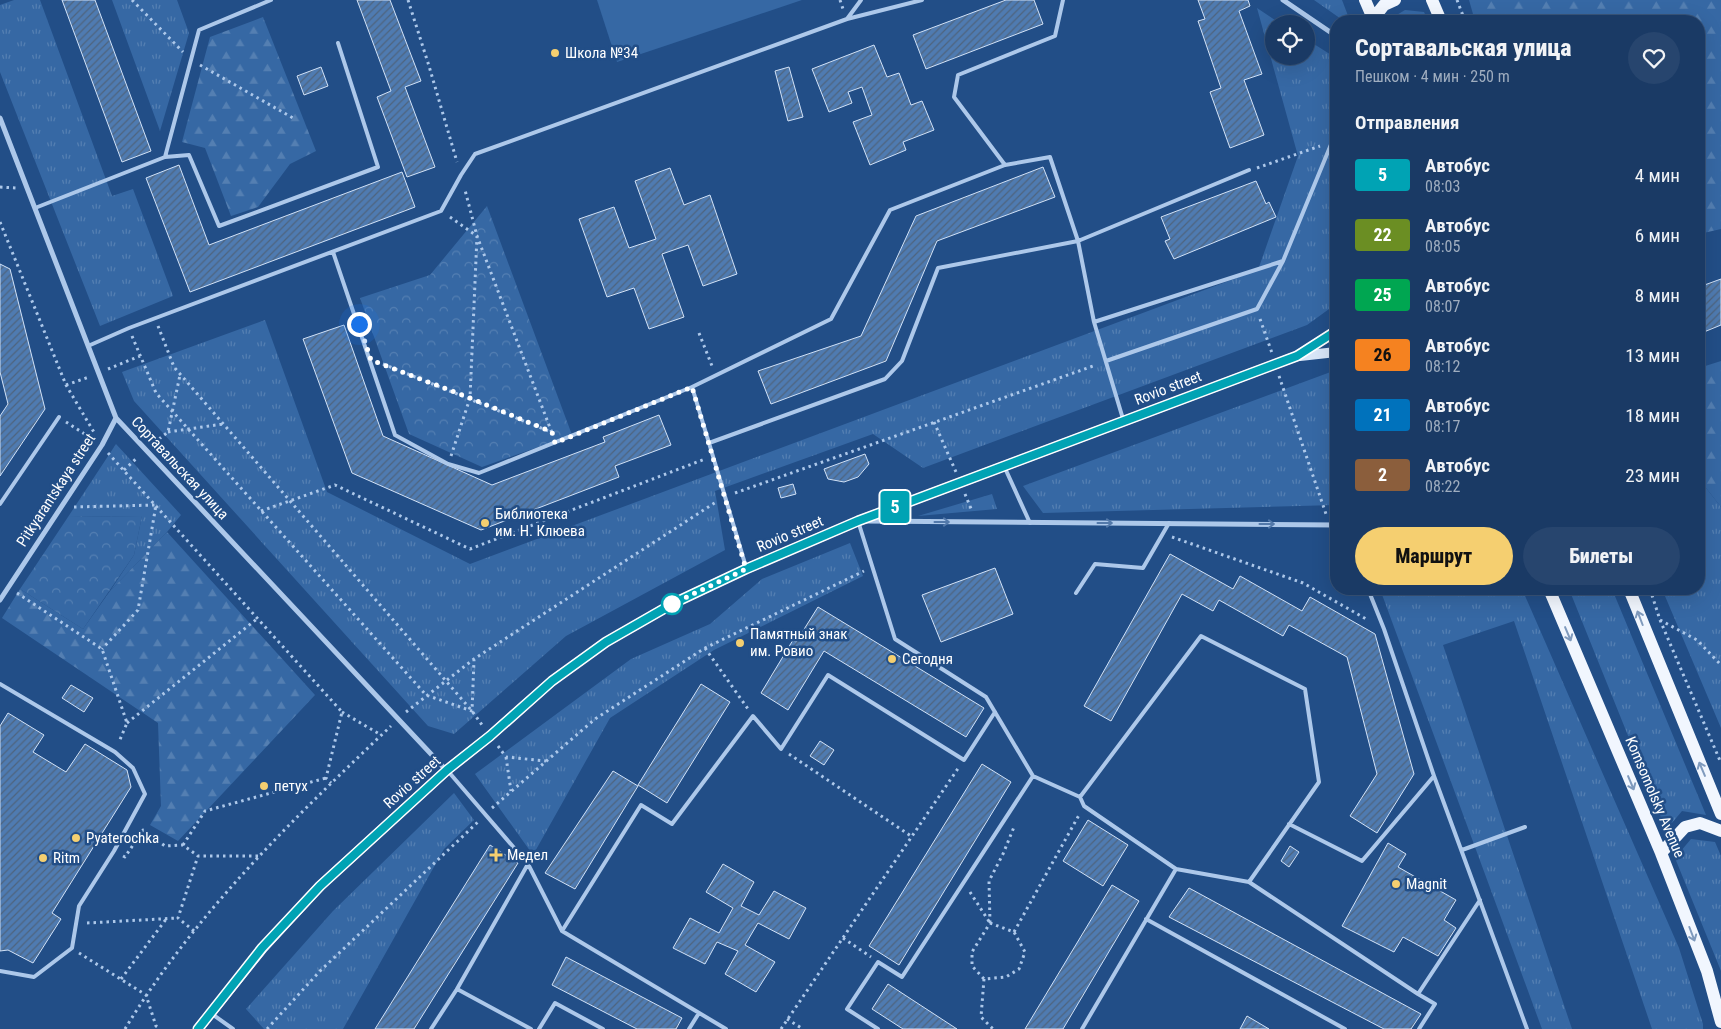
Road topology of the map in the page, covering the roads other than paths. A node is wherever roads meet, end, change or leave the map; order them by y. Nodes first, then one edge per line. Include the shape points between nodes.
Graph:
1 (271, 0) edge
2 (860, 0) edge
3 (922, 0) edge
4 (1063, 0) edge
5 (1283, 0) edge
6 (1365, 0) edge
7 (1395, 0) edge
8 (1431, 1) edge
9 (1371, 15) edge
10 (1377, 15) edge
11 (1438, 15) edge
12 (847, 19) junction
13 (1330, 32) edge
14 (338, 43) dead end
15 (0, 118) edge
16 (1330, 147) edge
17 (165, 157) junction
18 (1005, 165) junction
19 (1249, 170) road end
20 (35, 208) junction
21 (1078, 241) junction
22 (334, 252) junction
23 (1283, 260) junction
24 (1094, 322) junction
25 (1330, 335) edge
26 (88, 346) junction
27 (1330, 353) edge
28 (1297, 356) junction
29 (1106, 361) junction
30 (692, 387) junction
31 (59, 417) road end
32 (116, 418) junction
33 (1124, 421) junction
34 (709, 443) junction
35 (1004, 466) junction
36 (0, 504) edge
37 (858, 521) junction
38 (1030, 522) junction
39 (1169, 524) junction
40 (1330, 524) edge
41 (746, 569) junction
42 (1076, 593) dead end
43 (1370, 595) edge
44 (1552, 595) edge
45 (1631, 595) edge
46 (0, 600) edge
47 (0, 684) edge
48 (996, 712) junction
49 (447, 770) junction
50 (1033, 776) junction
51 (1434, 776) junction
52 (1080, 797) junction
53 (1721, 814) edge
54 (1290, 824) junction
55 (1525, 827) dead end
56 (1721, 831) edge
57 (1462, 850) junction
58 (1661, 853) junction
59 (528, 864) junction
60 (1176, 869) junction
61 (1249, 882) junction
62 (1480, 900) junction
63 (1146, 919) junction
64 (562, 931) junction
65 (0, 971) edge
66 (457, 989) junction
67 (1418, 994) junction
68 (210, 1013) junction
69 (699, 1013) junction
70 (1721, 1022) edge
71 (198, 1029) edge
72 (233, 1029) edge
73 (431, 1029) edge
74 (531, 1029) edge
75 (539, 1029) edge
76 (604, 1029) edge
77 (689, 1029) edge
78 (726, 1029) edge
79 (878, 1029) edge
80 (1082, 1029) edge
81 (1345, 1029) edge
82 (1419, 1029) edge
83 (1527, 1029) edge

1 - 17 lane via 199,30
2 - 12 lane
3 - 12 lane
4 - 18 lane via 1055,36 958,75 954,97
5 - 13 street
6 - 9 main road
7 - 10 main road via 1384,5
8 - 11 main road
12 - 22 lane via 475,154 441,211
14 - 17 lane via 378,166 219,226 189,155
15 - 20 street, Сортавальская улица
16 - 23 lane
17 - 20 lane
18 - 21 lane via 1050,158
18 - 30 lane via 890,210 831,319
19 - 21 lane
20 - 26 street, Сортавальская улица
21 - 24 lane
21 - 34 lane via 938,268 902,361 885,379
22 - 26 lane
22 - 30 lane via 395,434 448,464 480,473
23 - 24 lane
23 - 29 lane via 1257,308
24 - 29 lane
25 - 28 main road, Rovio street
26 - 32 street, Сортавальская улица
27 - 28 main road, Rovio street
28 - 33 main road, Rovio street
29 - 33 lane
30 - 34 lane
31 - 36 lane
32 - 46 street, Pitkyarantskaya street via 102,445
32 - 49 street, Сортавальская улица
33 - 35 main road, Rovio street
34 - 41 lane
35 - 37 main road, Rovio street
35 - 38 lane
37 -> 38 street
37 - 41 main road, Rovio street
37 - 48 lane via 895,639 986,697
38 -> 39 street
39 -> 40 street
39 - 42 lane via 1142,568 1095,564
41 - 49 main road, Rovio street via 674,603 606,642 552,681
43 - 51 lane
44 -> 58 main road, Komsomolsky Avenue
53 -> 45 main road
47 - 65 lane via 115,752 134,768 146,794 79,906 72,948 34,977
48 - 50 lane
48 - 64 lane via 964,760 828,675 781,749 753,716 672,824 641,806
49 - 59 lane
49 - 68 main road, Rovio street via 320,886 262,948
50 - 52 lane
50 - 79 lane via 902,977 878,962 847,1009
51 - 54 lane via 1362,861
51 - 57 lane
52 - 54 lane via 1201,636 1305,689 1319,782
52 - 60 lane via 1084,806
54 - 61 lane
55 - 57 lane
56 - 58 main road via 1700,823 1685,827
57 - 62 lane
58 -> 70 main road, Komsomolsky Avenue via 1707,971
59 - 64 lane
59 - 66 lane
60 - 61 lane
60 - 63 lane
61 - 67 lane
62 - 67 lane
62 - 83 lane
63 - 80 lane
63 - 81 lane
64 - 69 lane
66 - 73 lane
66 - 74 lane
67 - 82 lane via 1435,1004
68 - 71 main road, Rovio street
68 - 72 lane
69 - 77 lane
69 - 78 lane
75 - 76 lane via 555,1003

